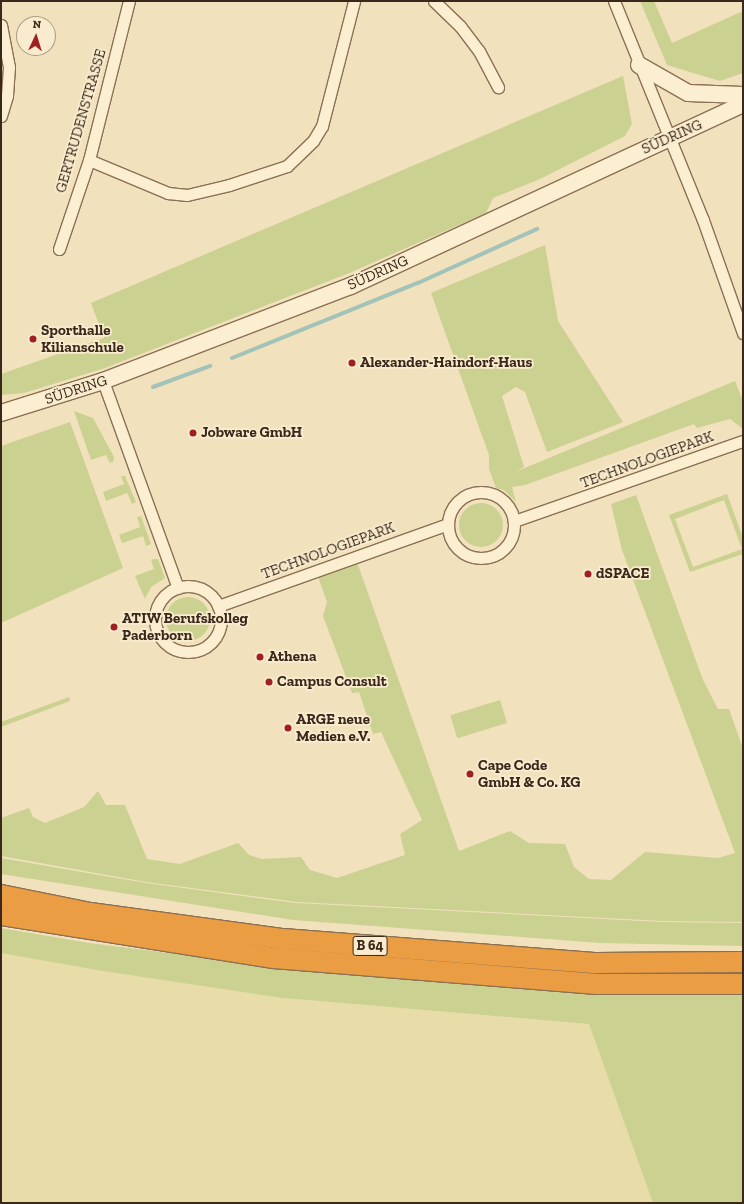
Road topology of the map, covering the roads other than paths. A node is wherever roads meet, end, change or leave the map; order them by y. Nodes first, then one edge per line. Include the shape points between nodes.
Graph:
1 (130, 1) edge
2 (354, 1) edge
3 (434, 1) edge
4 (614, 1) edge
5 (1, 25) edge
6 (639, 65) junction
7 (498, 87) dead end
8 (743, 95) edge
9 (743, 104) edge
10 (1, 116) edge
11 (671, 139) junction
12 (89, 160) junction
13 (59, 249) dead end
14 (743, 333) edge
15 (103, 381) junction
16 (1, 413) edge
17 (743, 441) edge
18 (514, 521) junction
19 (448, 524) junction
20 (178, 588) junction
21 (218, 606) junction
22 (1, 895) edge
23 (1, 915) edge
24 (743, 962) edge
25 (743, 984) edge

1 - 12 street, GERTRUDENSTRASSE
2 - 12 street via 322,126 313,141 287,166 229,185 187,195 168,193
3 - 7 street via 460,26 478,51
4 - 6 street
5 - 10 street via 9,68 7,96
6 - 8 main road via 688,94
6 - 11 street
9 - 11 main road, SÜDRING
11 - 14 street
11 - 15 main road, SÜDRING via 351,286
12 - 13 street, GERTRUDENSTRASSE
15 - 16 main road, SÜDRING
15 - 20 street
17 - 18 street, TECHNOLOGIEPARK
18 - 19 street via 506,503 491,493 480,492 459,500 451,511
18 - 19 street via 511,539 497,554 480,558 469,556 457,548 450,536
19 - 21 street, TECHNOLOGIEPARK
20 - 21 street via 195,587 203,590
20 - 21 street via 164,597 156,612 156,625 161,638 174,649 199,650 213,640 220,625
22 - 24 highway, B 64 via 90,913 283,939 597,963
23 - 25 highway, B 64 via 274,958 598,984

